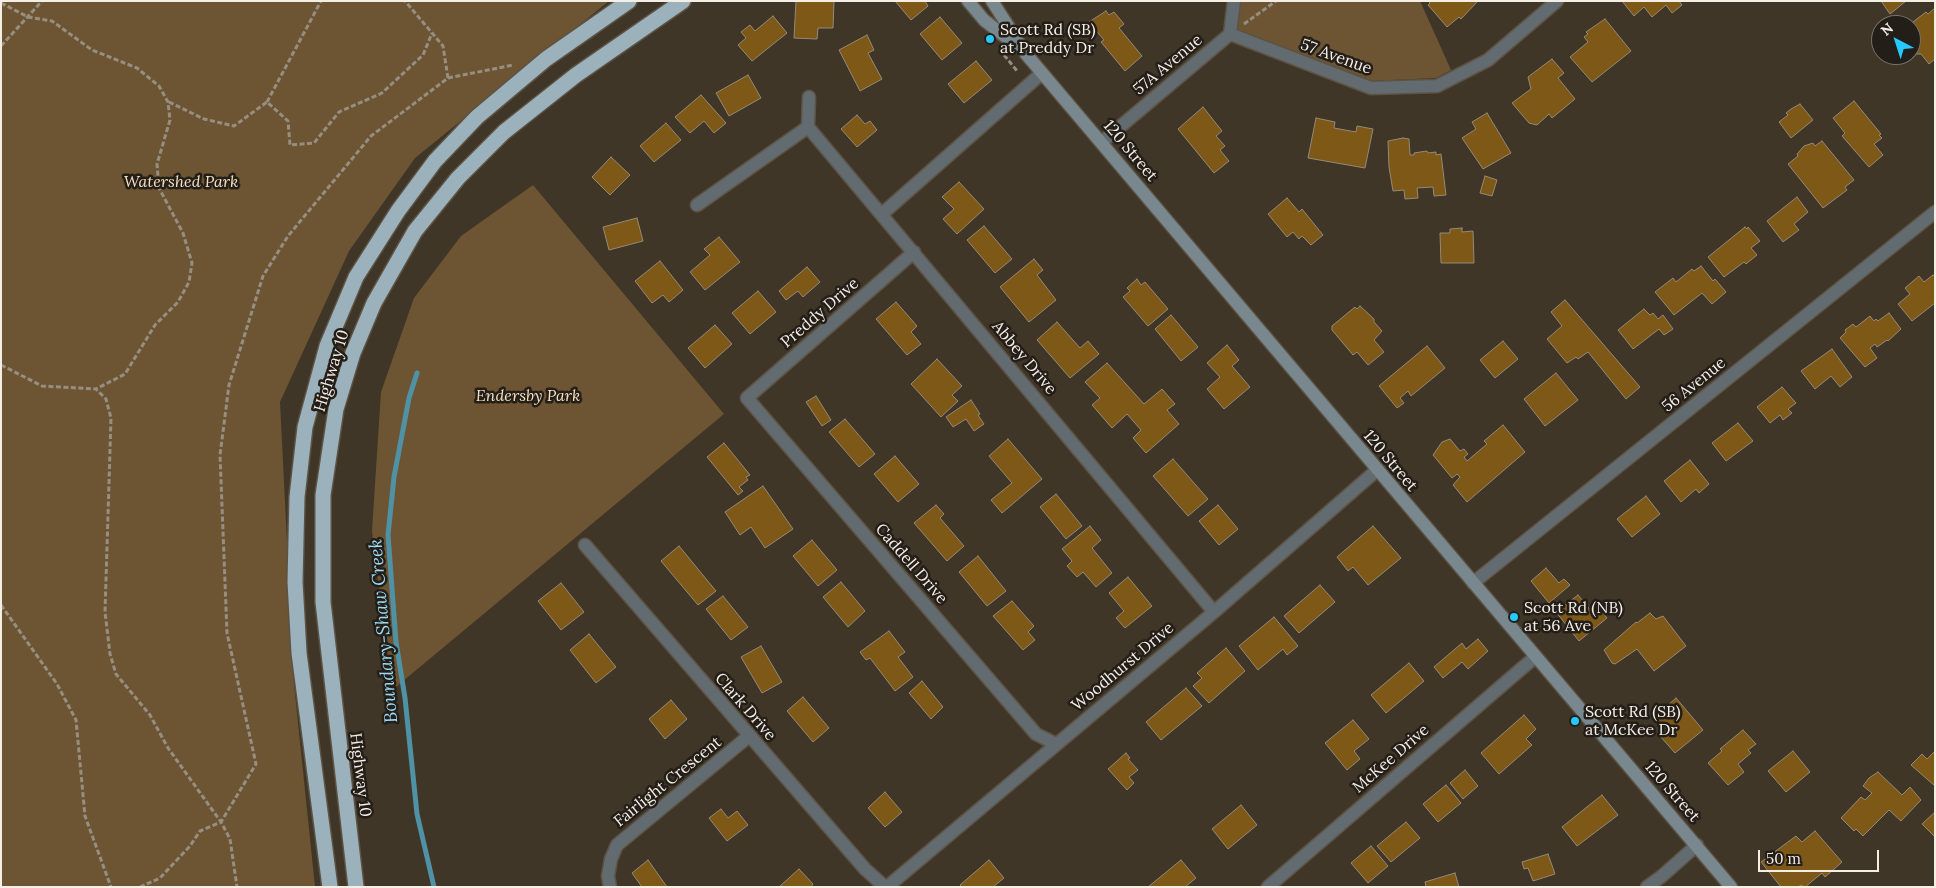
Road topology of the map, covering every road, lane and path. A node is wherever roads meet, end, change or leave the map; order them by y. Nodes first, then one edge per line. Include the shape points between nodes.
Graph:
1 (42, 1) edge
2 (321, 1) edge
3 (404, 1) edge
4 (629, 1) edge
5 (683, 1) edge
6 (968, 1) edge
7 (992, 1) edge
8 (1234, 1) edge
9 (1276, 1) edge
10 (1557, 1) edge
11 (1, 3) edge
12 (28, 17) junction
13 (432, 33) junction
14 (1230, 34) junction
15 (1, 46) edge
16 (1026, 54) junction
17 (516, 65) dead end
18 (1042, 73) junction
19 (448, 78) junction
20 (809, 97) dead end
21 (168, 102) junction
22 (267, 102) junction
23 (808, 127) junction
24 (1102, 142) junction
25 (697, 205) dead end
26 (1935, 212) edge
27 (882, 214) junction
28 (914, 252) junction
29 (1, 365) edge
30 (96, 389) junction
31 (747, 398) joint
32 (1376, 470) junction
33 (584, 545) dead end
34 (1473, 583) junction
35 (1, 605) edge
36 (1214, 612) junction
37 (1535, 657) junction
38 (749, 736) junction
39 (1056, 744) junction
40 (221, 822) junction
41 (1696, 845) junction
42 (111, 887) edge
43 (140, 887) edge
44 (237, 887) edge
45 (330, 887) edge
46 (356, 887) edge
47 (610, 887) edge
48 (886, 887) edge
49 (1268, 887) edge
50 (1647, 887) edge
51 (1731, 887) edge

1 - 12 path
2 - 22 path
3 - 13 path
4 - 45 highway, Highway 10 via 546,59 477,117 435,162 398,210 356,277 327,346 306,427 296,497 295,582 300,653
5 - 46 highway, Highway 10 via 576,75 504,132 458,178 415,231 374,303 353,354 336,409 323,495 323,602
6 - 16 street, 120 Street via 984,20
7 - 16 street, 120 Street
8 - 14 street
9 - 14 path
10 - 14 street, 57 Avenue via 1488,60 1437,86 1371,88
11 - 12 path
12 - 15 path
12 - 21 path via 52,22 92,50 137,68 159,86
13 - 19 path via 443,46
13 - 22 path via 423,55 382,93 338,112 314,143 290,145 288,121
14 - 24 street, 57A Avenue
16 - 18 street, 120 Street
17 - 19 path
18 - 24 street, 120 Street
18 - 27 street
19 - 40 path via 371,136 288,236 262,276 229,385 220,456 227,633 256,764
20 - 23 street
21 - 22 path via 204,119 234,126
21 - 30 path via 170,120 157,164 159,188 183,233 192,263 189,282 178,302 155,325 125,374
23 - 25 street
23 - 27 street, Abbey Drive
24 - 32 street, 120 Street
26 - 34 street, 56 Avenue
27 - 28 street, Abbey Drive
28 - 31 street, Preddy Drive
28 - 36 street, Abbey Drive
29 - 30 path via 42,386
30 - 40 path via 106,399 111,418 105,612 110,654 116,674 150,715 168,748
31 - 39 street, Caddell Drive via 1036,734
32 - 34 street, 120 Street
32 - 36 street, Woodhurst Drive
33 - 38 street, Clark Drive
34 - 37 street, 120 Street
35 - 42 path via 57,684 76,720 85,816
36 - 39 street, Woodhurst Drive
37 - 41 street, 120 Street
37 - 49 street, McKee Drive
38 - 47 street, Fairlight Crescent via 617,845 608,876
38 - 48 street, Clark Drive via 865,869
39 - 48 street, Woodhurst Drive
40 - 43 path via 200,832 160,878
40 - 44 path via 230,840
41 - 50 street
41 - 51 street, 120 Street

